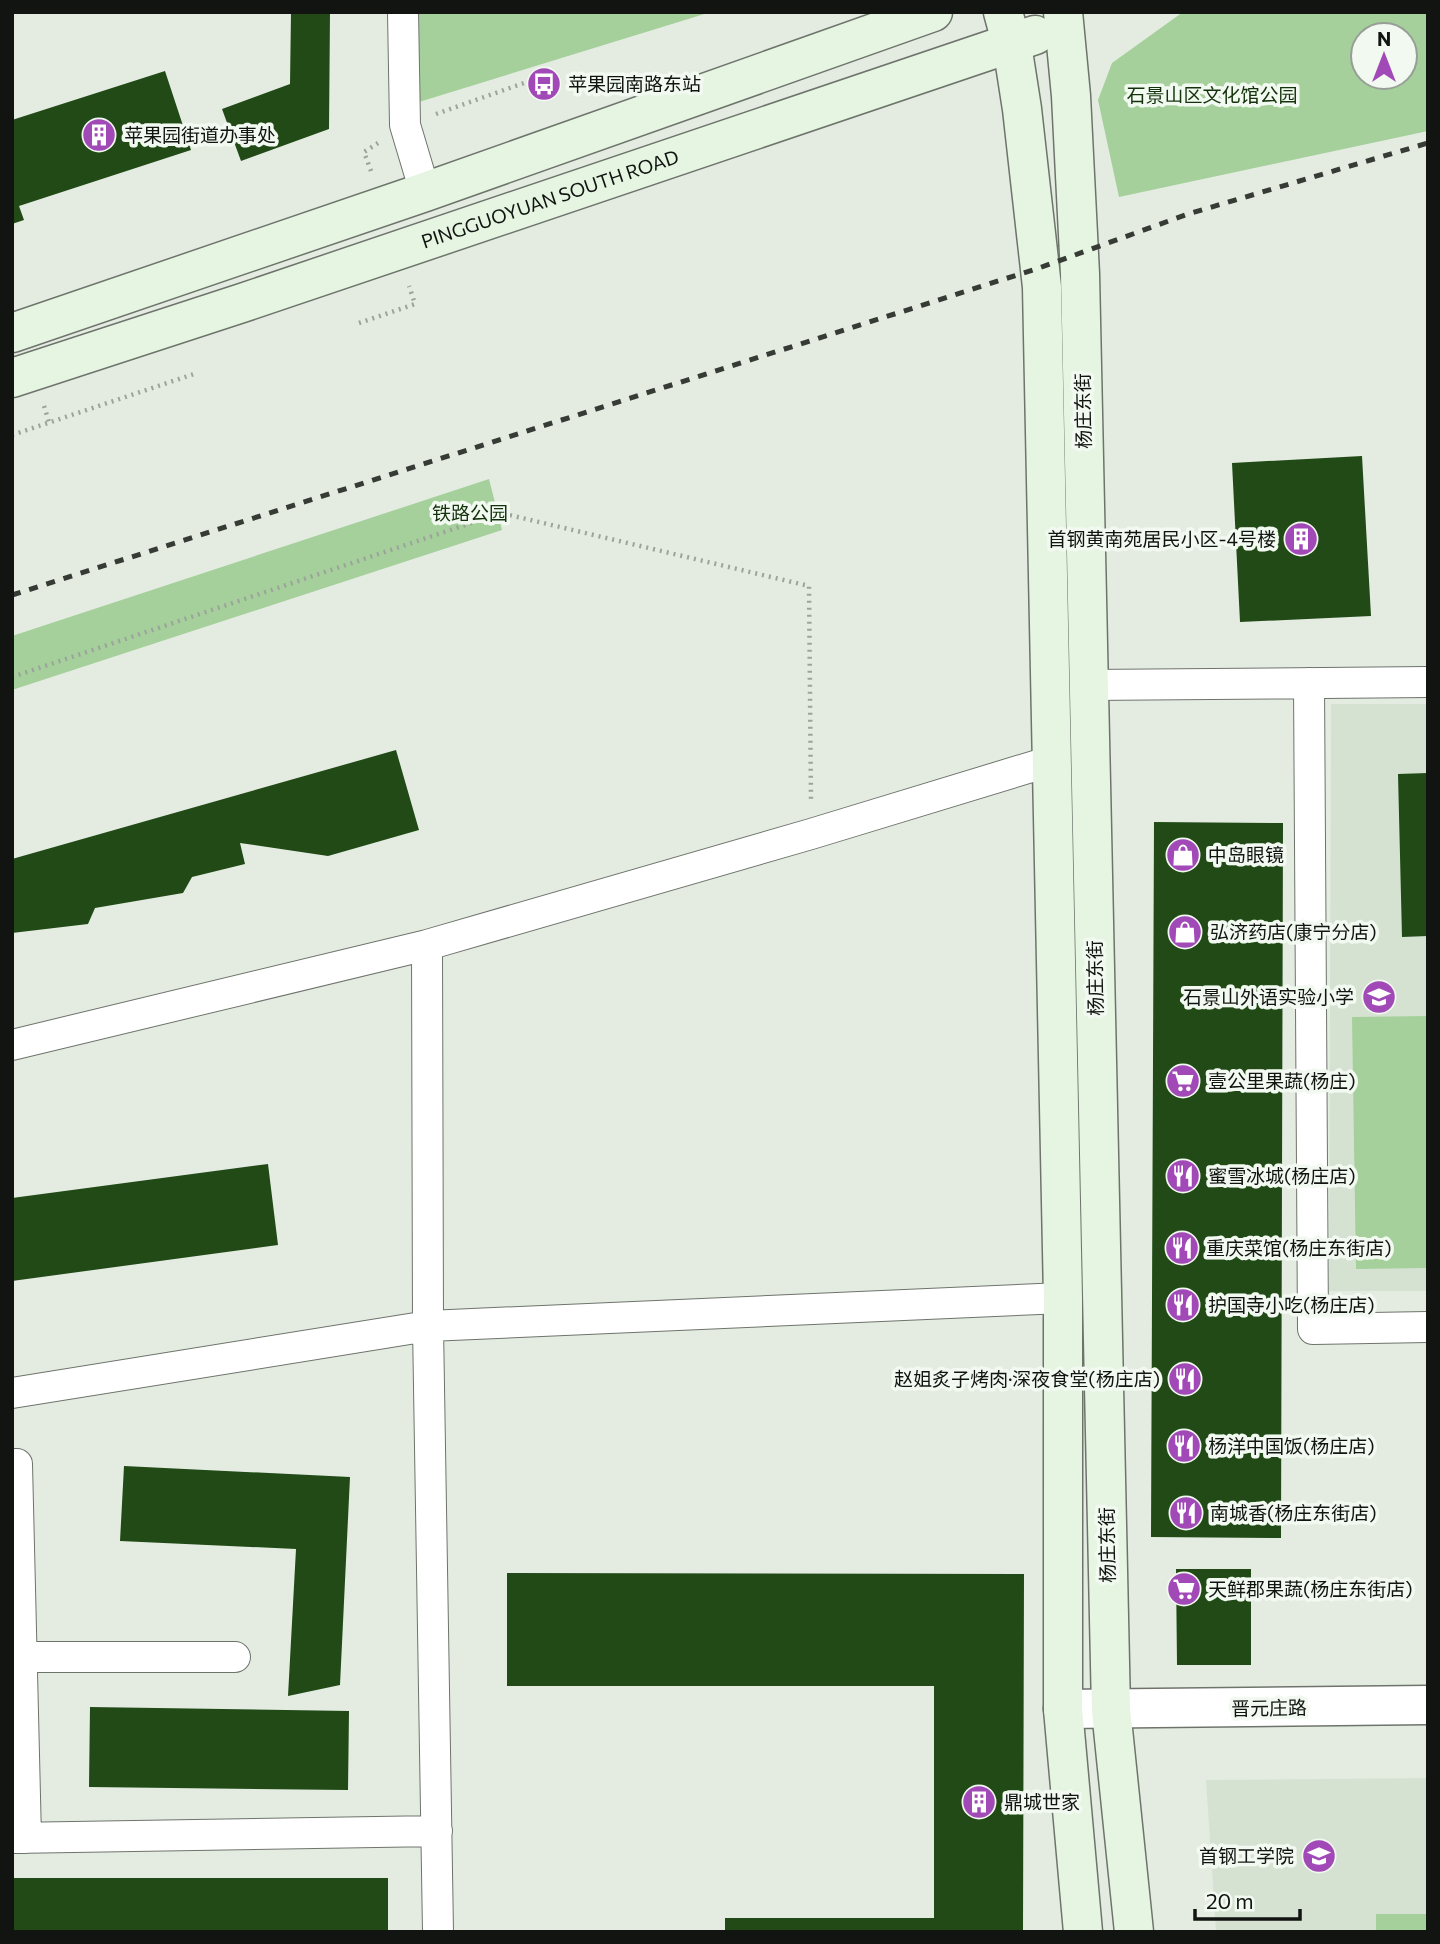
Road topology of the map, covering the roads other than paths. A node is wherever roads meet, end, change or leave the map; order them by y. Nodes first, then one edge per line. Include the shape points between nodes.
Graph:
1 (402, 12) edge
2 (933, 12) edge
3 (1071, 16) edge
4 (1008, 28) edge
5 (425, 191) junction
6 (12, 333) edge
7 (12, 378) edge
8 (1428, 682) edge
9 (1309, 683) junction
10 (1089, 685) junction
11 (1051, 761) junction
12 (427, 945) junction
13 (12, 1045) edge
14 (1063, 1298) junction
15 (428, 1326) junction
16 (1428, 1327) edge
17 (12, 1393) edge
18 (12, 1464) edge
19 (17, 1657) edge
20 (235, 1657) dead end
21 (1428, 1705) edge
22 (1063, 1709) junction
23 (1111, 1710) junction
24 (437, 1831) junction
25 (19, 1838) edge
26 (438, 1932) edge
27 (1083, 1932) edge
28 (1134, 1932) edge

1 - 5 street via 405,125
2 - 5 main road
3 - 4 main road, PINGGUOYUAN SOUTH ROAD
3 - 10 main road, 杨庄东街
4 - 7 main road, PINGGUOYUAN SOUTH ROAD
4 - 11 main road, 杨庄东街 via 1042,287
5 - 6 main road
8 - 9 street
9 - 10 street
9 - 16 street via 1313,1329
10 - 23 main road, 杨庄东街
11 - 12 street
11 - 14 main road, 杨庄东街
12 - 13 street
12 - 15 street
14 - 15 street
14 - 22 main road, 杨庄东街
15 - 17 street
15 - 24 street
18 - 19 street via 17,1464
19 - 20 street
19 - 25 street
21 - 23 street, 晋元庄路
22 - 23 street, 晋元庄路
22 - 27 main road, 杨庄东街
23 - 28 main road, 杨庄东街
24 - 25 street
24 - 26 street

